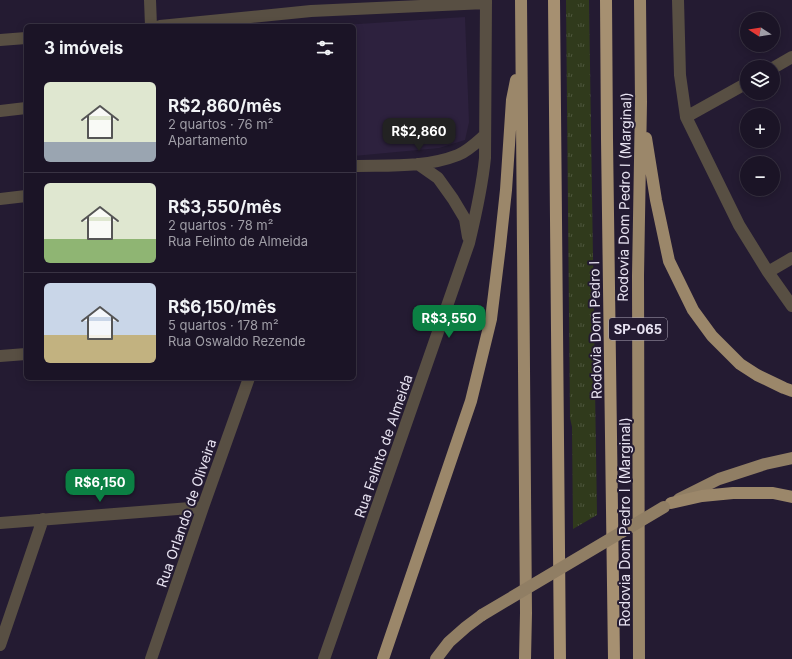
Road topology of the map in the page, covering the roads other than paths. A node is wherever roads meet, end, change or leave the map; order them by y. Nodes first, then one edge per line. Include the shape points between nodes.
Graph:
1 (150, 0) edge
2 (521, 0) edge
3 (554, 0) edge
4 (606, 0) edge
5 (640, 0) edge
6 (678, 0) edge
7 (486, 1) edge
8 (311, 6) edge
9 (151, 24) edge
10 (175, 24) edge
11 (24, 38) edge
12 (0, 40) edge
13 (521, 43) junction
14 (792, 57) edge
15 (780, 64) edge
16 (740, 87) edge
17 (641, 102) junction
18 (24, 108) edge
19 (0, 111) edge
20 (686, 118) junction
21 (485, 135) junction
22 (418, 164) junction
23 (356, 166) edge
24 (24, 196) edge
25 (0, 199) edge
26 (469, 242) junction
27 (792, 258) edge
28 (768, 272) junction
29 (792, 306) edge
30 (24, 354) edge
31 (0, 356) edge
32 (248, 380) edge
33 (792, 391) edge
34 (792, 458) edge
35 (792, 497) edge
36 (668, 505) junction
37 (203, 507) junction
38 (43, 519) junction
39 (0, 523) edge
40 (0, 645) edge
41 (151, 659) edge
42 (324, 659) edge
43 (383, 659) edge
44 (436, 659) edge
45 (525, 659) edge
46 (560, 659) edge
47 (614, 659) edge
48 (639, 659) edge

1 - 9 street
2 - 13 highway
3 - 46 highway
4 - 47 highway, Rodovia Dom Pedro I / SP-065
5 - 17 highway, Rodovia Dom Pedro I (Marginal) / SP-065
6 - 20 street via 680,75
7 - 8 street
7 - 21 street, Rua Felinto de Almeida
8 - 10 street
11 - 12 street
13 - 43 highway via 512,100 506,190 491,319 470,401
13 - 45 highway
14 - 15 street
16 - 20 street
17 - 33 highway via 656,200 669,262 693,310 712,336 740,364
17 - 48 highway, Rodovia Dom Pedro I (Marginal) / SP-065 via 638,276
18 - 19 street
20 - 28 street via 739,225
21 - 22 street via 459,154 439,161
21 - 26 street, Rua Felinto de Almeida via 483,181
22 - 23 street
22 - 26 street, Rua Felinto de Almeida via 438,178 453,199 465,219
24 - 25 street
26 - 42 street, Rua Felinto de Almeida
27 - 28 street
28 - 29 street
30 - 31 street
32 - 37 street, Rua Orlando de Oliveira
34 - 36 main road via 719,478
35 - 36 highway via 733,493 702,496
36 - 44 main road, bridge via 482,615 449,642
37 - 38 street
37 - 41 street, Rua Orlando de Oliveira
38 - 39 street
38 - 40 street

